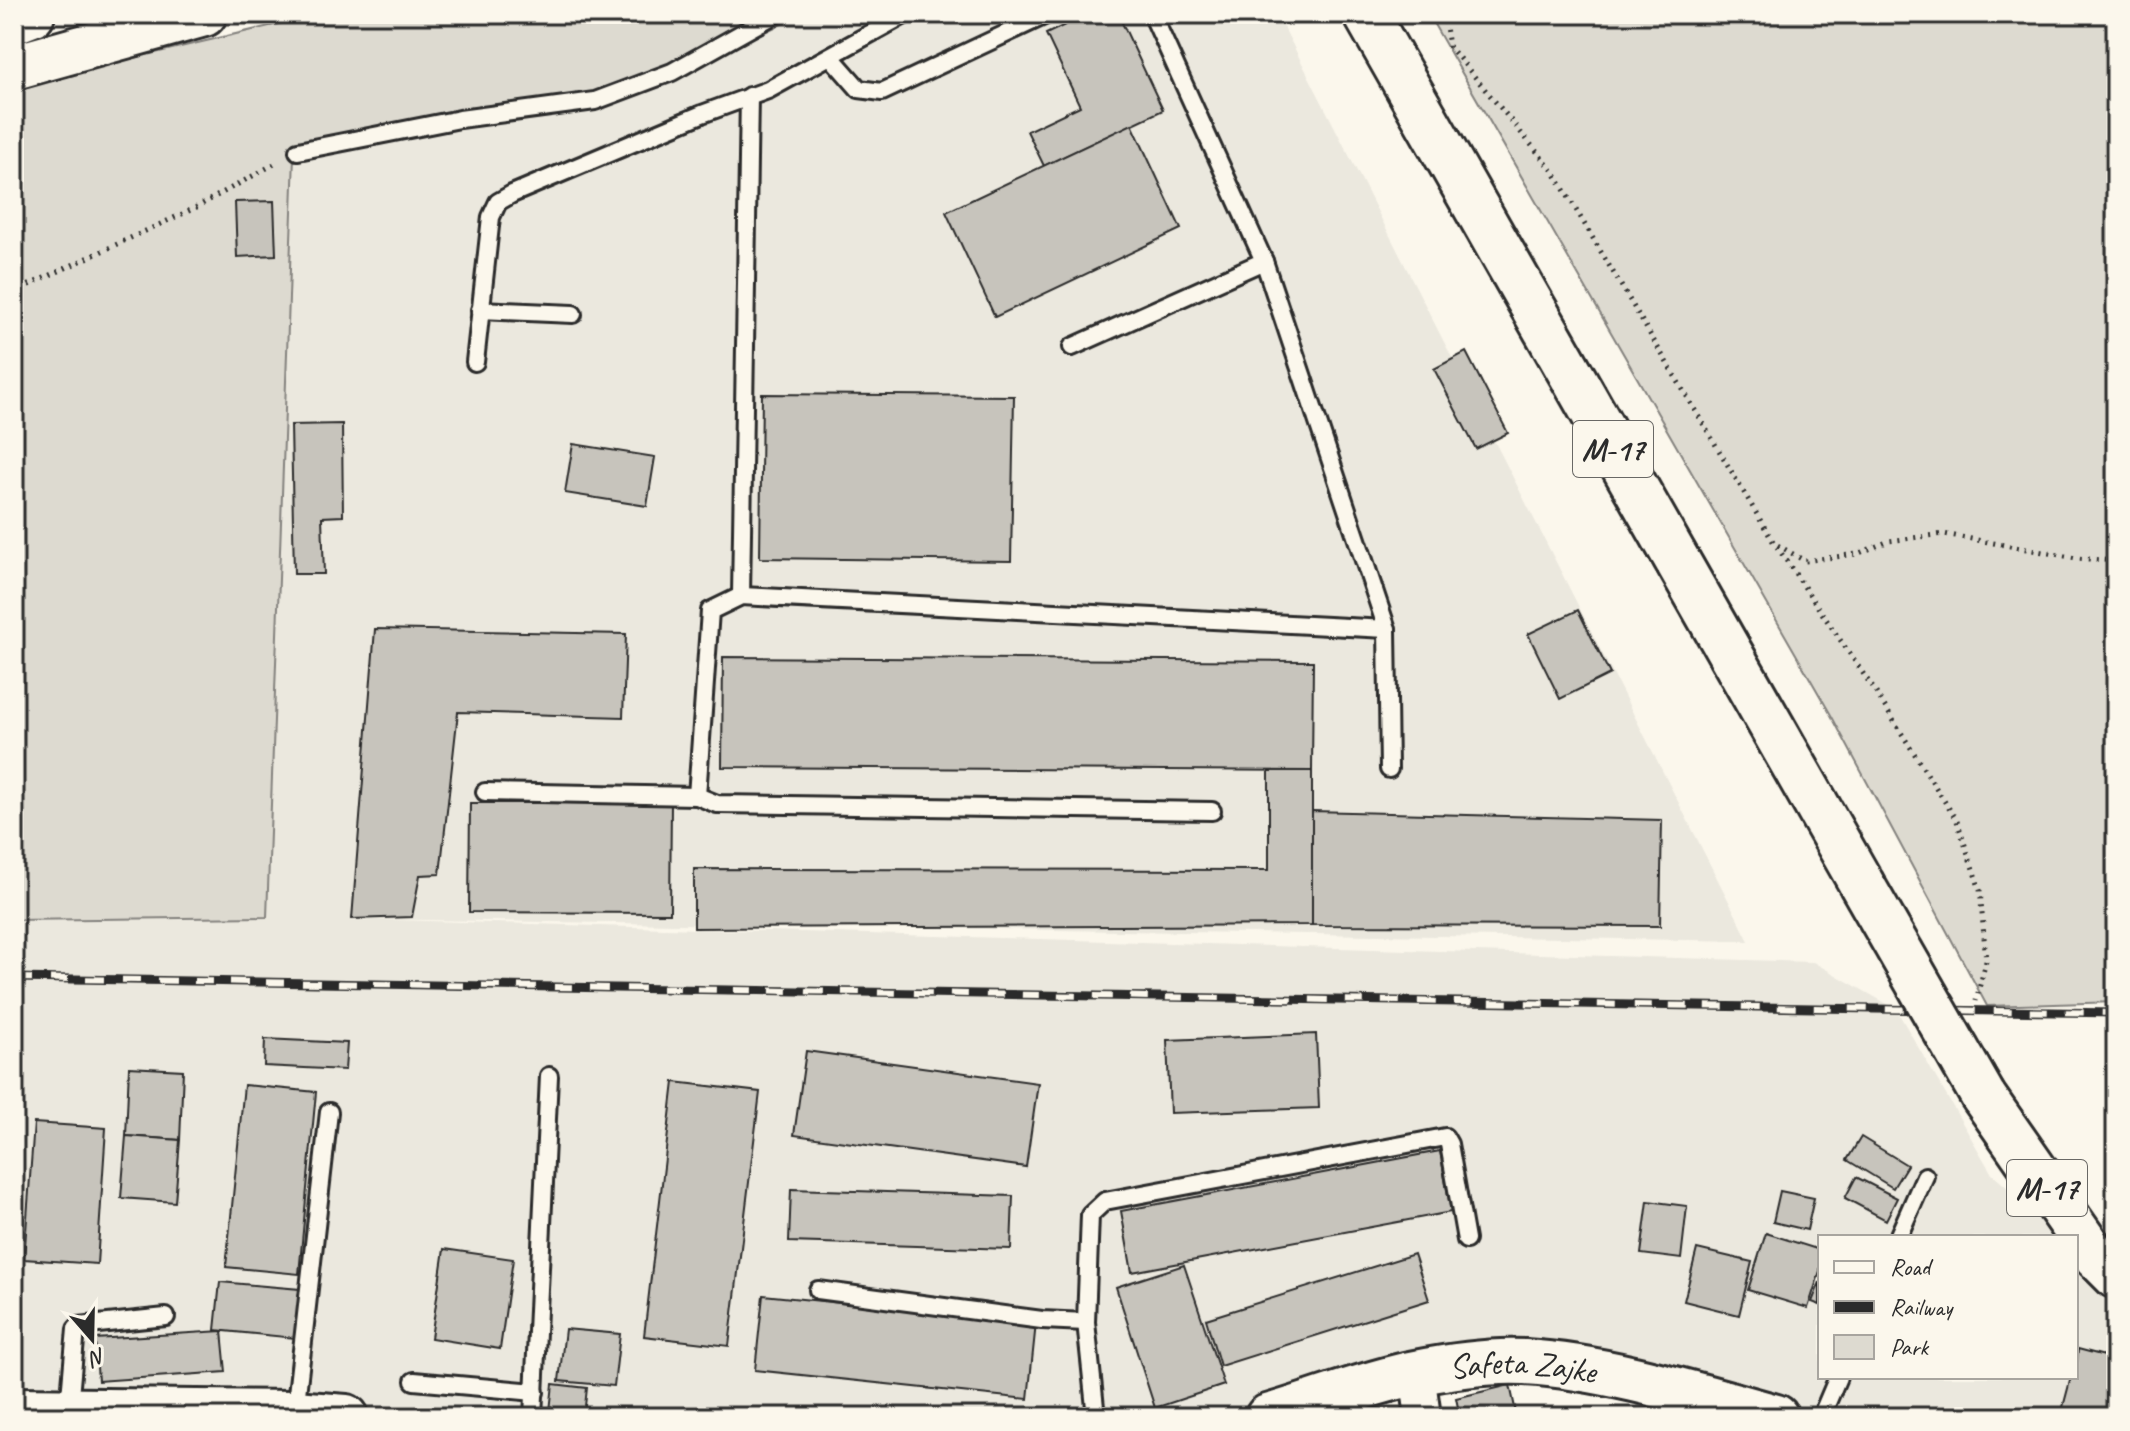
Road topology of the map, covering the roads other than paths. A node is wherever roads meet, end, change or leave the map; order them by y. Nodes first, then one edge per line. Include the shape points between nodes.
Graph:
1 (32, 14) edge
2 (204, 14) edge
3 (776, 14) edge
4 (906, 14) edge
5 (1048, 14) edge
6 (1152, 14) edge
7 (1366, 14) edge
8 (885, 19) edge
9 (14, 21) edge
10 (831, 57) junction
11 (14, 67) edge
12 (749, 96) junction
13 (298, 151) road end
14 (1264, 261) junction
15 (480, 310) junction
16 (573, 314) dead end
17 (1072, 347) dead end
18 (475, 362) dead end
19 (741, 596) junction
20 (1387, 629) junction
21 (1389, 769) dead end
22 (485, 792) dead end
23 (697, 796) junction
24 (1212, 811) dead end
25 (549, 1076) dead end
26 (329, 1112) dead end
27 (1925, 1176) dead end
28 (1899, 1235) edge
29 (1466, 1240) dead end
30 (2116, 1276) edge
31 (818, 1290) dead end
32 (166, 1317) dead end
33 (1086, 1322) junction
34 (1417, 1373) junction
35 (1837, 1379) edge
36 (414, 1381) dead end
37 (535, 1392) junction
38 (14, 1410) edge
39 (69, 1410) junction
40 (294, 1413) junction
41 (1288, 1414) edge
42 (346, 1417) edge
43 (533, 1417) edge
44 (1096, 1417) edge
45 (1423, 1417) edge
46 (1776, 1417) edge
47 (1821, 1417) edge

1 - 9 main road
2 - 11 main road
3 - 13 lane via 672,72 595,101 460,119
4 - 8 lane
5 - 10 lane via 882,92 859,89
6 - 14 lane
7 - 30 main road, M-17, bridge via 1983,1096 2091,1251
8 - 10 lane
10 - 12 lane
12 - 15 lane via 498,202 491,217
12 - 19 lane
14 - 17 lane
14 - 20 lane
15 - 16 lane
15 - 18 lane
19 - 20 lane
19 - 23 lane via 710,611
20 - 21 lane
22 - 23 lane
23 - 24 lane via 717,804
25 - 37 lane
26 - 40 lane
27 - 28 lane
29 - 33 lane via 1445,1137 1105,1201 1090,1215
31 - 33 lane
32 - 39 lane via 79,1326
33 - 44 lane
34 - 41 main road, Safeta Zajke via 1369,1384
34 - 45 street
34 - 46 main road, Safeta Zajke via 1523,1362 1588,1369
35 - 47 lane
36 - 37 lane
37 - 43 lane
38 - 39 main road
39 - 40 main road
40 - 42 main road

